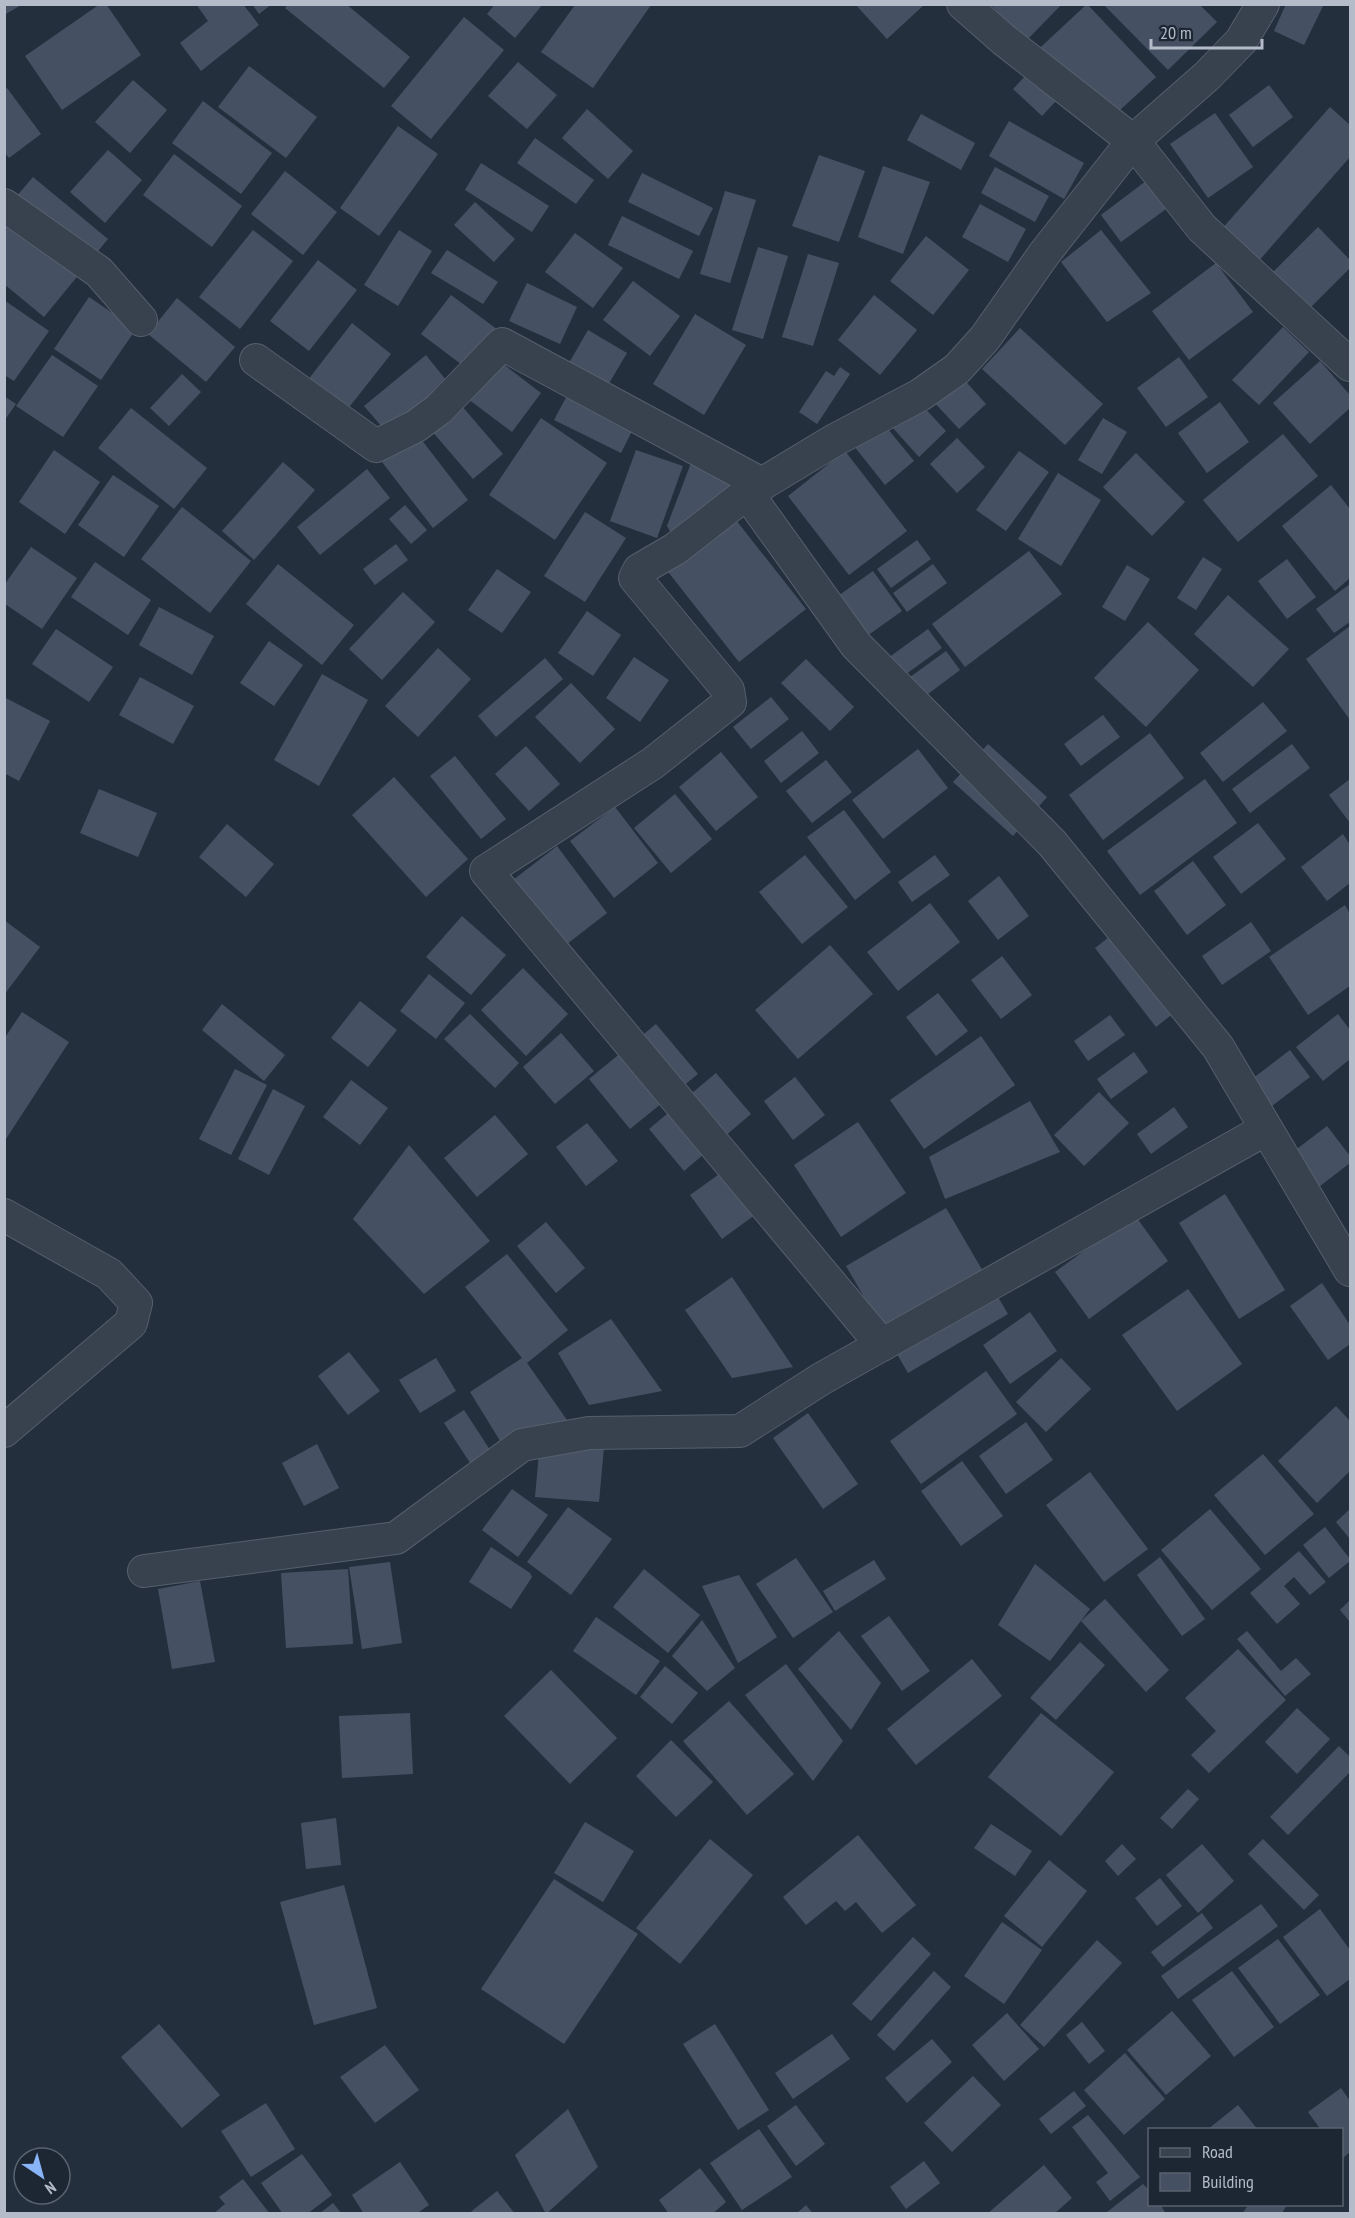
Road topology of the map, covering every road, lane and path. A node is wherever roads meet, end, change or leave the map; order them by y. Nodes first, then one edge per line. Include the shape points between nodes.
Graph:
1 (963, 4) edge
2 (1263, 4) edge
3 (1133, 141) junction
4 (4, 205) edge
5 (141, 320) dead end
6 (256, 360) dead end
7 (1350, 365) edge
8 (754, 489) junction
9 (1266, 1129) junction
10 (4, 1215) edge
11 (1350, 1270) edge
12 (882, 1346) junction
13 (4, 1431) edge
14 (144, 1571) dead end

1 - 3 street
2 - 3 street via 1241,40 1207,76
3 - 7 street via 1202,228
3 - 8 street via 1044,254 985,338 957,369 920,395
4 - 5 street via 99,272
6 - 8 street via 376,446 416,426 439,409 502,344
8 - 9 street via 856,645 1060,852 1218,1047
8 - 12 street via 675,549 639,570 635,578 728,690 730,702 653,763 486,871
9 - 11 street
9 - 12 street
10 - 13 street via 109,1274 136,1303 131,1323
12 - 14 street via 821,1379 740,1431 589,1432 522,1444 396,1538

